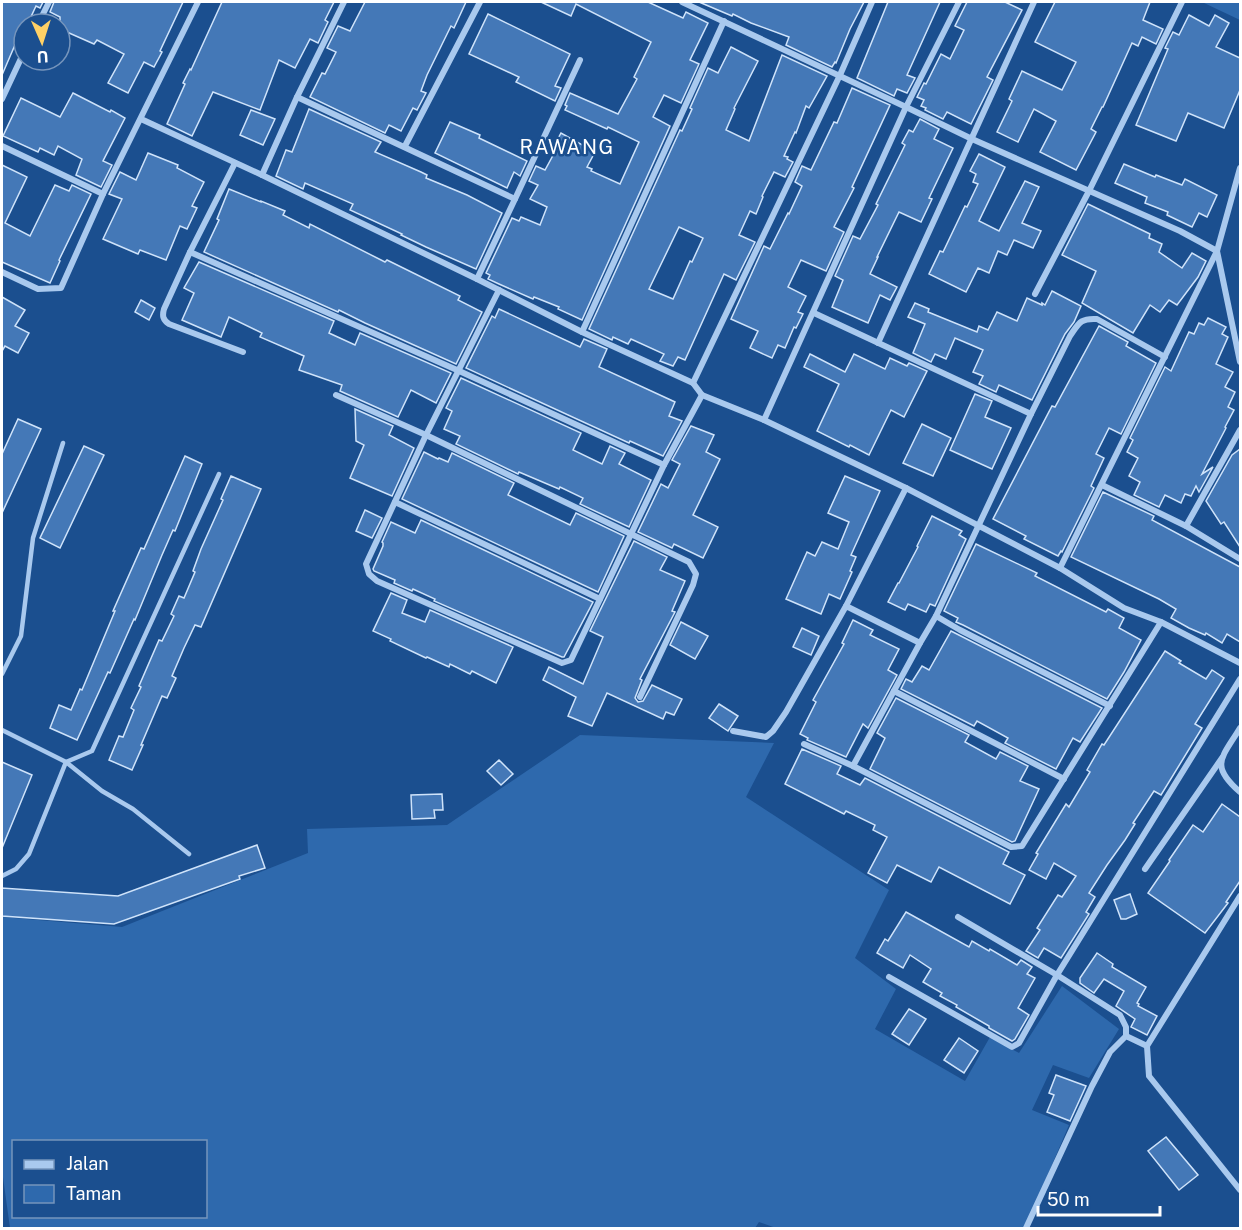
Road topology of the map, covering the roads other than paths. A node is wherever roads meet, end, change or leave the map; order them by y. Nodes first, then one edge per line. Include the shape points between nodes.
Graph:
1 (198, 2) edge
2 (344, 2) edge
3 (480, 2) edge
4 (682, 2) edge
5 (872, 2) edge
6 (959, 2) edge
7 (1034, 2) edge
8 (1182, 2) edge
9 (724, 21) junction
10 (580, 60) dead end
11 (15, 72) edge
12 (840, 75) junction
13 (297, 97) junction
14 (2, 99) edge
15 (906, 107) junction
16 (141, 118) junction
17 (972, 140) junction
18 (2, 146) edge
19 (405, 146) junction
20 (235, 163) junction
21 (1240, 168) edge
22 (262, 175) junction
23 (1089, 191) junction
24 (103, 194) junction
25 (515, 199) junction
26 (1217, 251) junction
27 (190, 252) junction
28 (2, 272) edge
29 (477, 279) junction
30 (499, 290) junction
31 (1035, 294) dead end
32 (814, 313) junction
33 (582, 332) junction
34 (878, 343) junction
35 (243, 352) dead end
36 (1165, 357) junction
37 (1240, 362) edge
38 (457, 370) junction
39 (693, 383) junction
40 (336, 395) dead end
41 (702, 395) junction
42 (1031, 414) junction
43 (764, 420) junction
44 (1240, 430) edge
45 (426, 435) junction
46 (63, 443) dead end
47 (664, 465) junction
48 (219, 474) dead end
49 (1102, 486) junction
50 (906, 488) junction
51 (394, 502) junction
52 (979, 526) junction
53 (1186, 526) junction
54 (631, 534) junction
55 (1240, 560) edge
56 (1060, 568) junction
57 (600, 599) junction
58 (846, 606) junction
59 (936, 616) junction
60 (1161, 622) junction
61 (920, 643) junction
62 (1240, 663) edge
63 (2, 674) edge
64 (1240, 679) edge
65 (894, 692) junction
66 (640, 697) dead end
67 (1110, 706) junction
68 (1240, 728) edge
69 (2, 730) edge
70 (733, 731) dead end
71 (804, 744) dead end
72 (1222, 758) junction
73 (66, 762) junction
74 (853, 766) junction
75 (1064, 779) junction
76 (1240, 792) edge
77 (189, 854) dead end
78 (1145, 869) dead end
79 (2, 876) edge
80 (1240, 897) edge
81 (958, 916) dead end
82 (1057, 975) junction
83 (889, 977) dead end
84 (1126, 1036) junction
85 (1147, 1046) junction
86 (1240, 1190) edge
87 (1026, 1228) edge

1 - 16 street
2 - 13 street
3 - 19 street
4 - 9 street
5 - 12 street
6 - 15 street
7 - 17 street
8 - 23 street
9 - 12 street
9 - 33 street
10 - 25 street
11 - 14 street
12 - 15 street
12 - 39 street
13 - 19 street
13 - 22 street
15 - 17 street
15 - 32 street
16 - 20 street
16 - 24 street
17 - 23 street
17 - 34 street
18 - 24 street
19 - 25 street
20 - 22 street
20 - 27 street
21 - 26 street
22 - 29 street
23 - 26 street
23 - 31 street
24 - 28 street via 61,288 38,288
25 - 29 street
26 - 36 street
26 - 37 street
27 - 35 street via 164,309 165,321
27 - 38 street
29 - 30 street
30 - 33 street
30 - 38 street
32 - 34 street
32 - 43 street
33 - 39 street
34 - 42 street
36 - 42 street via 1097,319 1086,319 1070,336
36 - 49 street
38 - 45 street
38 - 47 street
39 - 41 street
40 - 45 street
41 - 43 street
41 - 47 street
42 - 52 street
43 - 50 street
44 - 53 street
45 - 51 street
45 - 54 street
46 - 63 lane via 33,538 21,636
47 - 54 street
48 - 73 lane via 92,751
49 - 53 street
49 - 56 street
50 - 52 street
50 - 58 street
51 - 57 street
51 - 57 street via 366,564 377,581 562,663 571,660
52 - 56 street
52 - 59 street
53 - 55 street
54 - 57 street
54 - 66 street via 689,561 696,574
56 - 60 street via 1124,608
58 - 61 street
58 - 70 street via 773,730 766,737
59 - 61 street
59 - 67 street
60 - 62 street
60 - 67 street
61 - 65 street
64 - 82 street
65 - 74 street
65 - 75 street
67 - 75 street
68 - 72 street
69 - 73 lane
71 - 74 street
72 - 76 street via 1222,772
72 - 78 street
73 - 77 lane
73 - 79 lane via 29,854 16,869
74 - 75 street via 1011,847 1022,846
80 - 85 street
81 - 82 street
82 - 83 street via 1019,1043 1012,1047
82 - 84 street via 1120,1015
84 - 85 street
84 - 87 street via 1110,1052 1092,1086
85 - 86 street via 1149,1077

